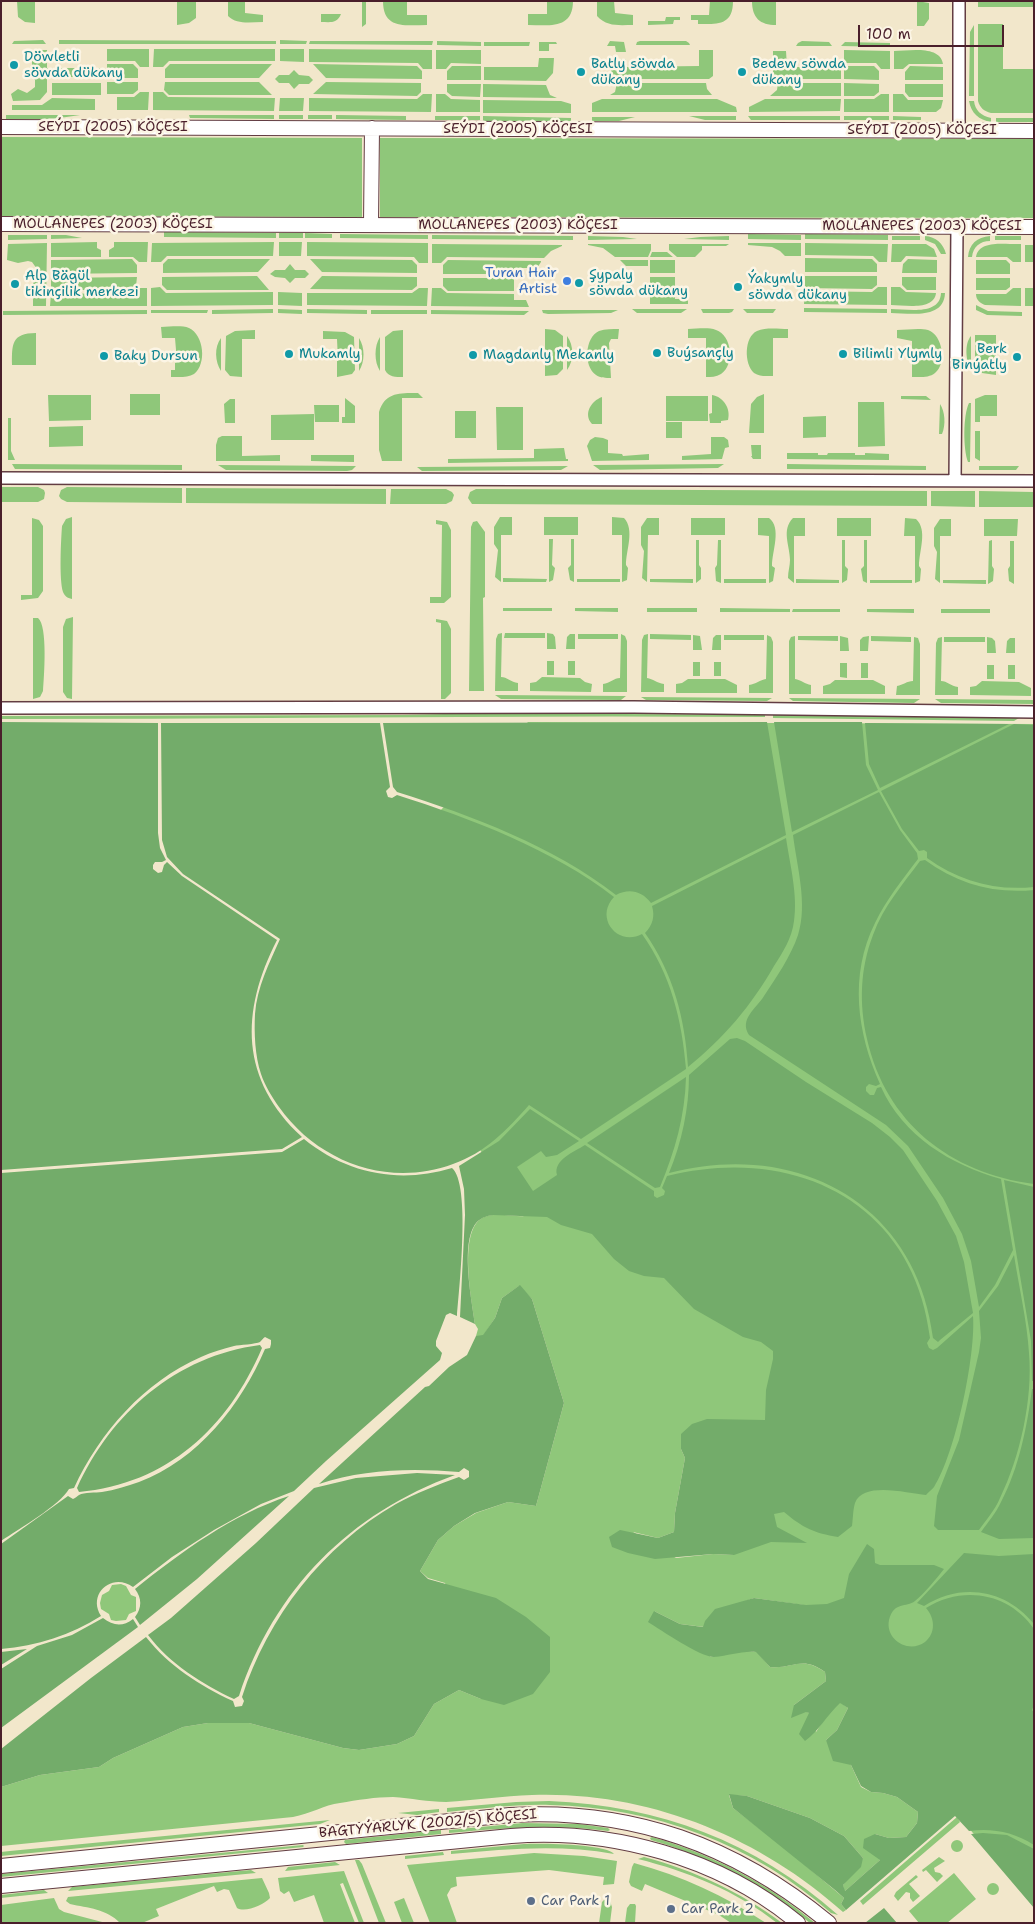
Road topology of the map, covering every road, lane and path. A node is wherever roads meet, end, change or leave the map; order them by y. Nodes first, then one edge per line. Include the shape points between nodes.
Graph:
1 (959, 1) edge
2 (1, 127) edge
3 (372, 128) junction
4 (959, 130) junction
5 (1034, 131) edge
6 (1, 224) edge
7 (371, 224) junction
8 (957, 226) junction
9 (1034, 226) edge
10 (1, 478) edge
11 (955, 481) junction
12 (1034, 481) edge
13 (1, 708) edge
14 (1034, 712) edge
15 (632, 1823) junction
16 (320, 1834) junction
17 (628, 1843) junction
18 (322, 1855) junction
19 (1, 1866) edge
20 (1, 1886) edge
21 (798, 1923) edge
22 (828, 1923) edge

1 - 4 street
2 - 3 street, SEÝDI (2005) KÖÇESI
3 - 4 street, SEÝDI (2005) KÖÇESI
3 - 7 street
4 - 5 street, SEÝDI (2005) KÖÇESI
6 - 7 street, MOLLANEPES (2003) KÖÇESI
7 - 8 street, MOLLANEPES (2003) KÖÇESI
8 - 9 street, MOLLANEPES (2003) KÖÇESI
8 - 11 street
10 - 11 street
11 - 12 street
13 - 14 street via 634,707
15 - 16 street, BAGTYÝARLYK (2002/5) KÖÇESI via 583,1816 523,1814
15 - 17 street
15 - 22 street, BAGTYÝARLYK (2002/5) KÖÇESI via 683,1838 750,1867 788,1891
16 - 18 street
16 - 19 street, BAGTYÝARLYK (2002/5) KÖÇESI
17 - 18 street, BAGTYÝARLYK (2002/5) KÖÇESI via 535,1834
17 - 21 street, BAGTYÝARLYK (2002/5) KÖÇESI via 677,1857 722,1875
18 - 20 street, BAGTYÝARLYK (2002/5) KÖÇESI

